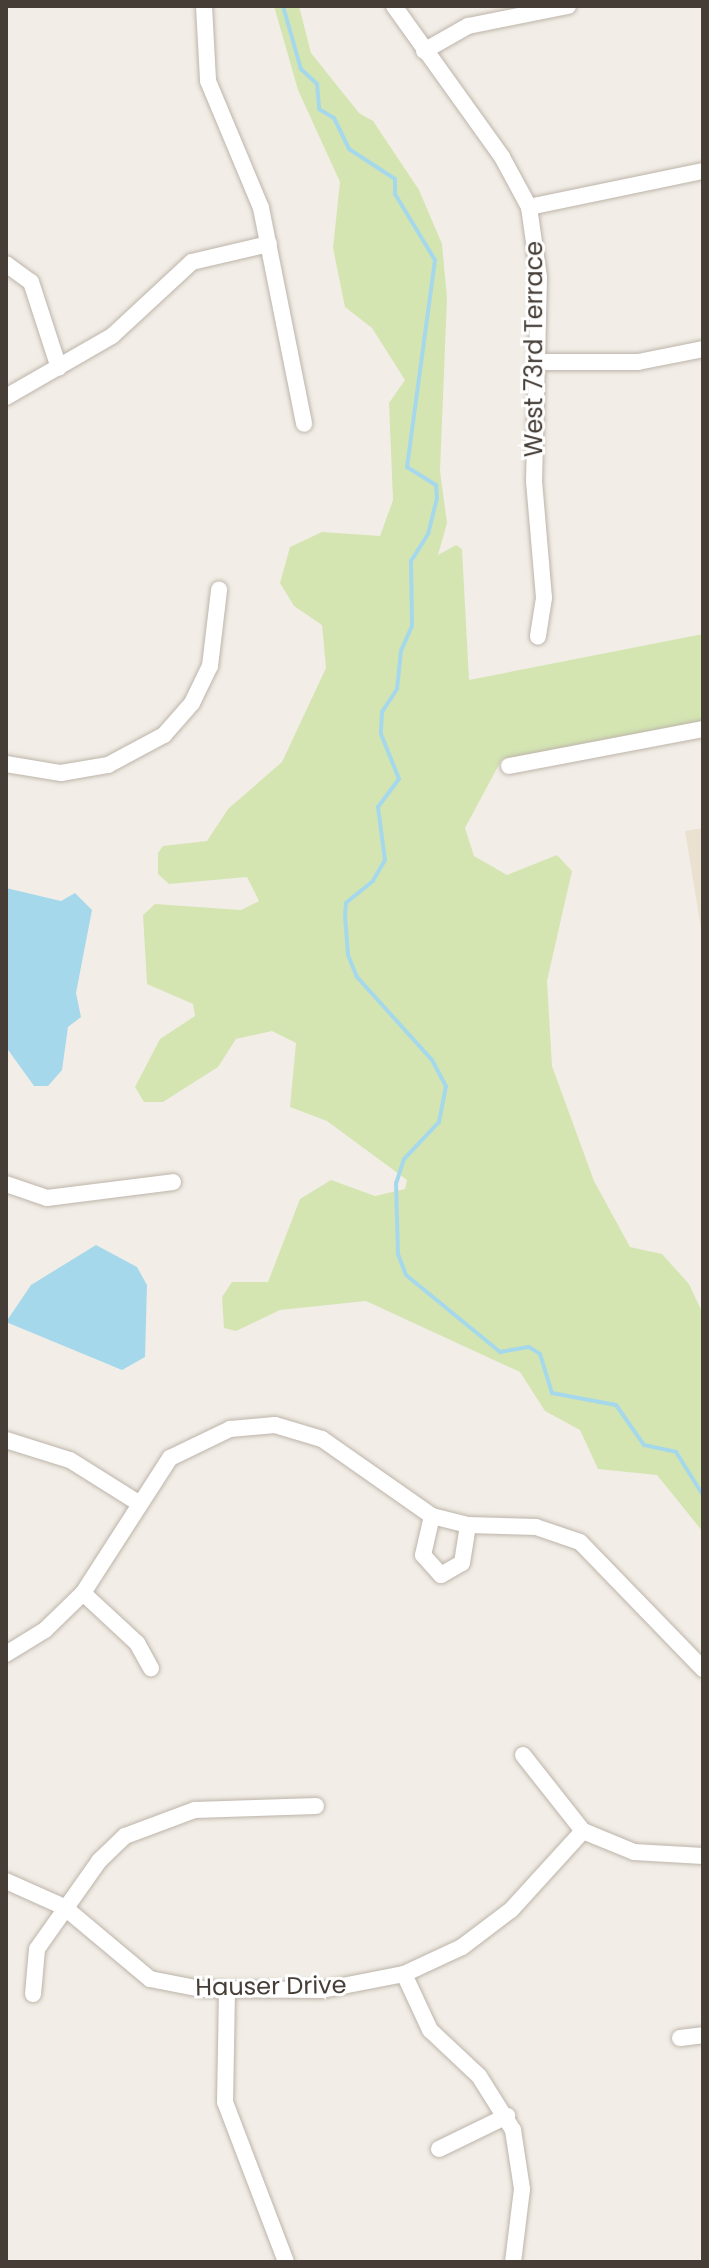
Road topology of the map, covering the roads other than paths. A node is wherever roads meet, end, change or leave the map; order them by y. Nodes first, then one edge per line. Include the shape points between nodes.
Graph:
1 (204, 6) edge
2 (394, 6) edge
3 (568, 6) edge
4 (424, 51) junction
5 (703, 171) edge
6 (529, 207) junction
7 (269, 244) junction
8 (6, 264) edge
9 (703, 349) edge
10 (537, 362) junction
11 (59, 368) junction
12 (6, 397) edge
13 (304, 424) dead end
14 (219, 590) dead end
15 (538, 637) dead end
16 (703, 729) edge
17 (6, 764) edge
18 (509, 766) dead end
19 (173, 1182) dead end
20 (6, 1184) edge
21 (6, 1440) edge
22 (137, 1502) junction
23 (432, 1516) junction
24 (468, 1525) junction
25 (83, 1593) junction
26 (6, 1654) edge
27 (151, 1668) dead end
28 (703, 1669) edge
29 (523, 1755) dead end
30 (316, 1806) dead end
31 (583, 1831) junction
32 (703, 1856) edge
33 (6, 1881) edge
34 (64, 1907) junction
35 (404, 1974) junction
36 (227, 1990) junction
37 (33, 1994) dead end
38 (703, 2035) edge
39 (680, 2038) dead end
40 (507, 2116) junction
41 (439, 2149) dead end
42 (286, 2262) edge
43 (513, 2262) edge

1 - 7 street via 208,81 261,208
2 - 4 street, West 73rd Terrace
3 - 4 street via 468,26
4 - 6 street, West 73rd Terrace via 502,157
5 - 6 street
6 - 10 street, West 73rd Terrace via 539,277
7 - 11 street via 192,262 112,336
7 - 13 street
8 - 11 street via 24,275
9 - 10 street via 638,362
10 - 15 street, West 73rd Terrace via 534,481 544,598
11 - 12 street
14 - 17 street via 210,666 192,703 164,735 108,765 61,773
16 - 18 street
19 - 20 street via 47,1198
21 - 22 street via 60,1456
22 - 23 street via 156,1472 184,1447 230,1429 275,1425 322,1439
22 - 25 street
23 - 24 street
23 - 24 street via 423,1555 441,1575 462,1563
24 - 28 street via 556,1532 602,1561
25 - 26 street via 45,1630
25 - 27 street via 137,1643
29 - 31 street
30 - 34 street via 227,1807 158,1819 113,1846
31 - 32 street via 634,1852
31 - 35 street, Hauser Drive via 511,1910 462,1947
33 - 34 street, Hauser Drive
34 - 36 street, Hauser Drive via 139,1973 169,1985
34 - 37 street via 37,1949
35 - 36 street, Hauser Drive via 322,1990
35 - 40 street via 430,2030 479,2076
36 - 42 street via 225,2102
38 - 39 street
40 - 41 street
40 - 43 street via 522,2189

